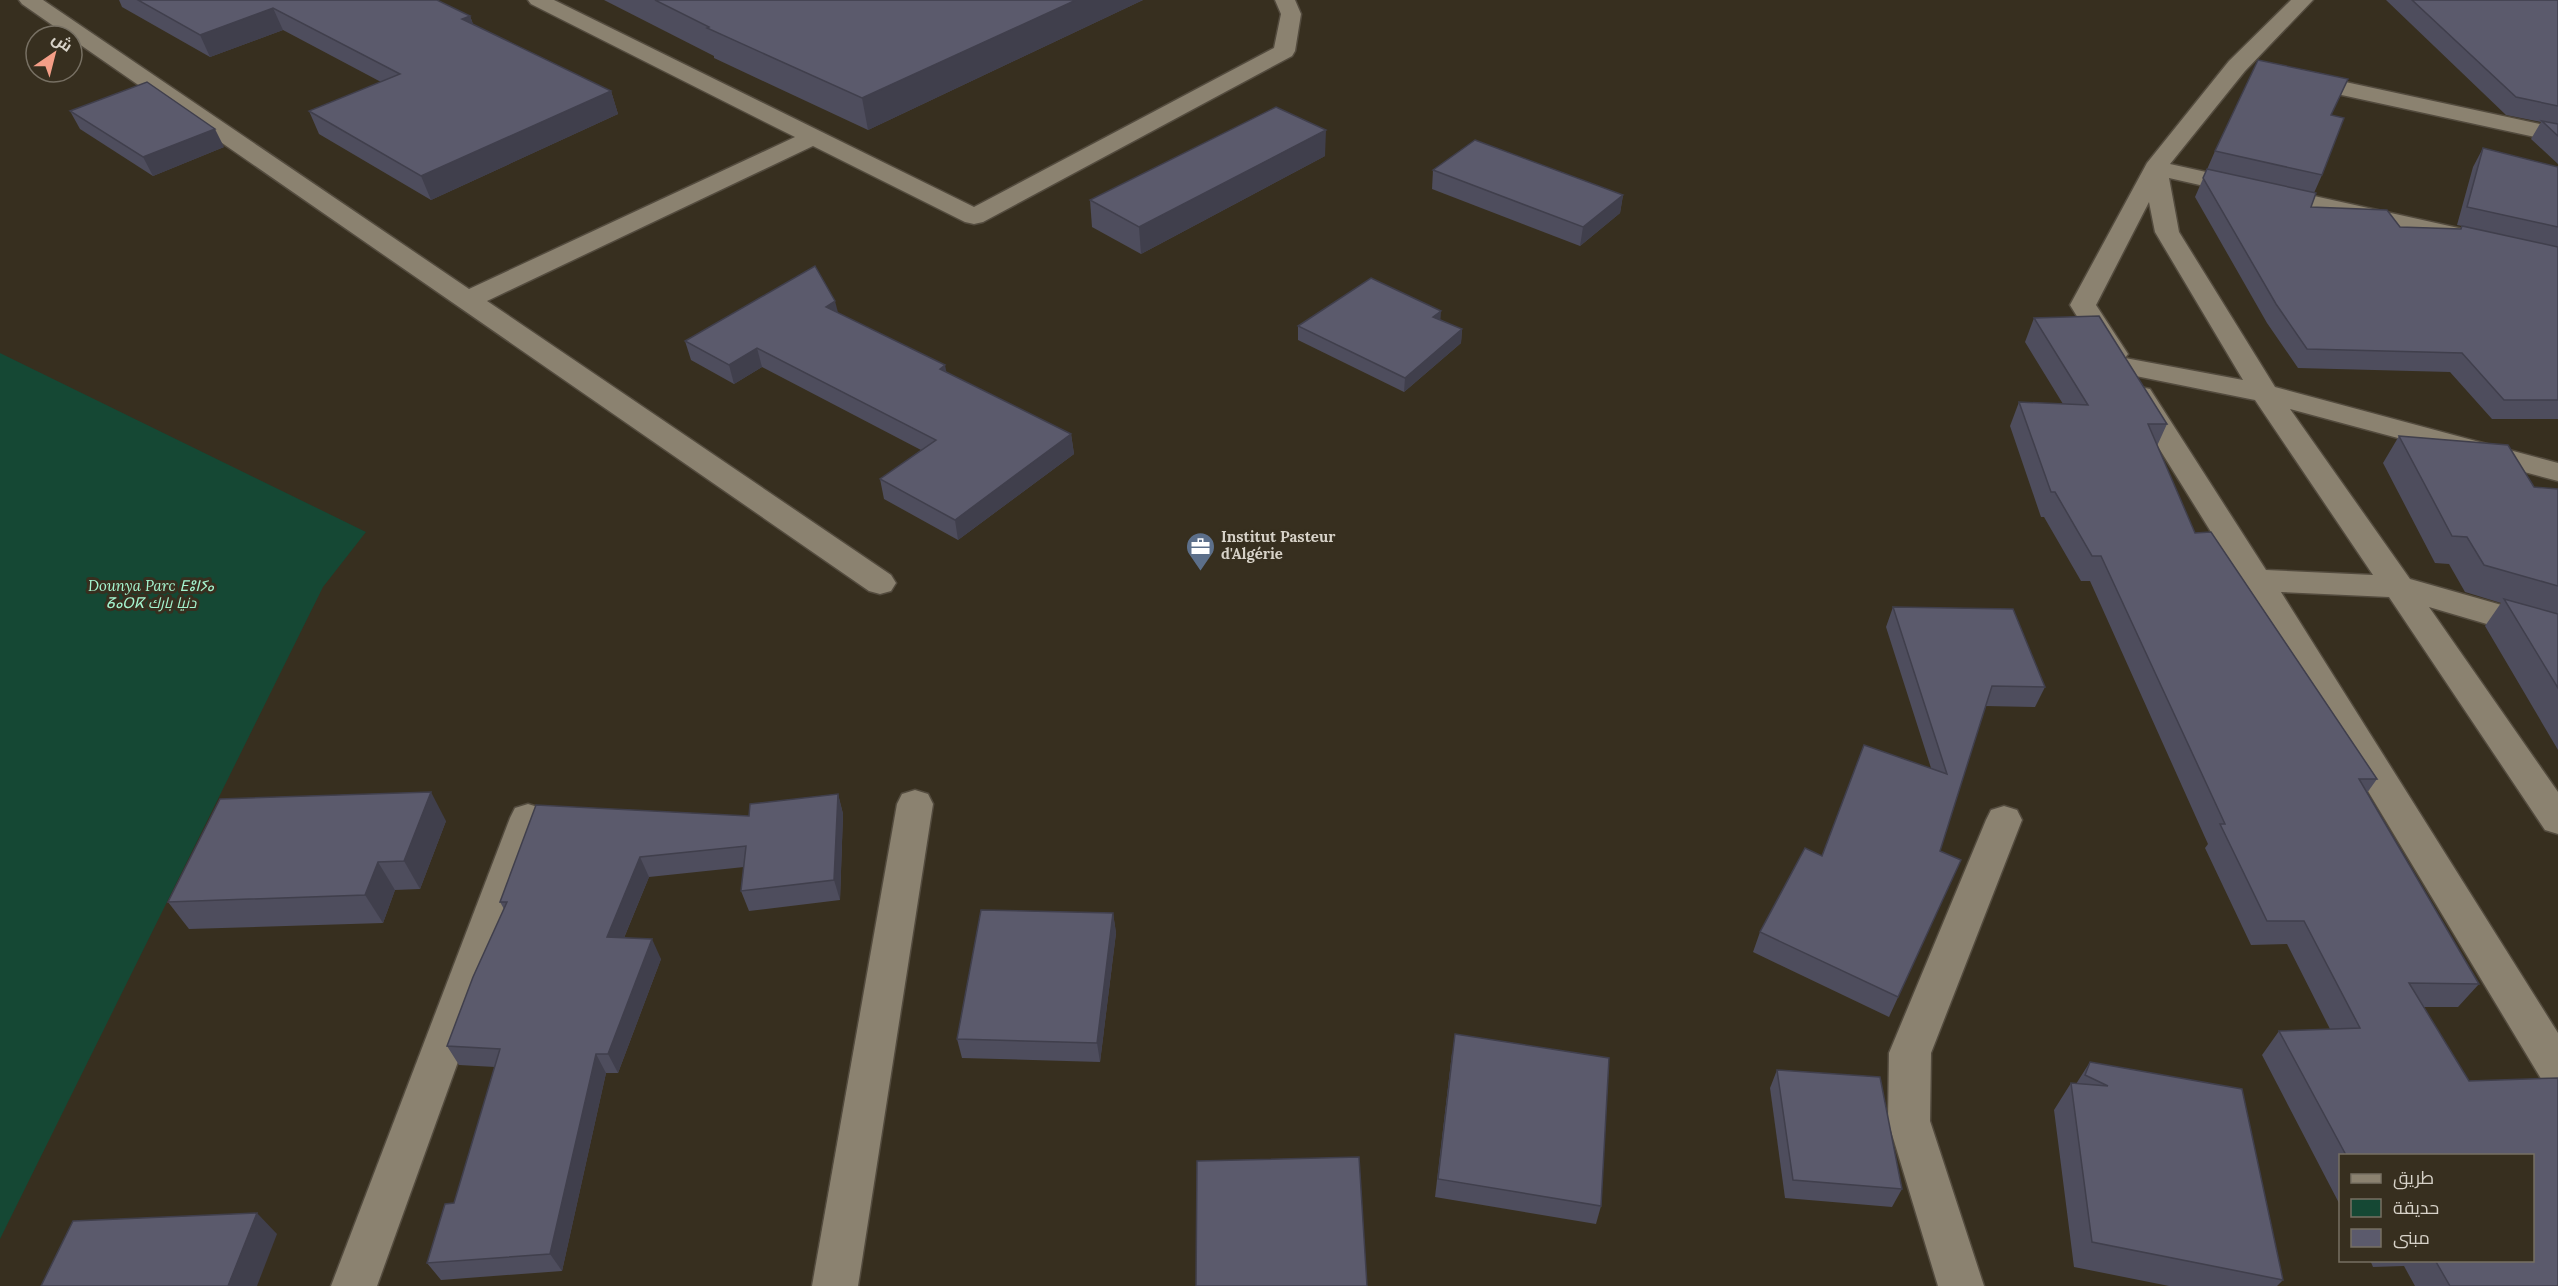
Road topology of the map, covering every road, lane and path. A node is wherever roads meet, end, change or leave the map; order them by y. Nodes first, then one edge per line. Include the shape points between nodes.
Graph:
1 (29, 0) edge
2 (538, 0) edge
3 (1284, 0) edge
4 (2303, 0) edge
5 (2237, 66) junction
6 (2260, 71) edge
7 (2283, 76) edge
8 (2558, 135) edge
9 (813, 137) junction
10 (2155, 168) junction
11 (2489, 243) edge
12 (468, 300) junction
13 (2121, 365) junction
14 (2265, 393) junction
15 (2558, 472) edge
16 (2257, 580) junction
17 (880, 583) dead end
18 (2398, 587) junction
19 (2558, 633) edge
20 (915, 804) dead end
21 (528, 818) edge
22 (2004, 820) dead end
23 (2558, 820) edge
24 (2554, 1057) edge
25 (354, 1286) edge
26 (835, 1286) edge
27 (1961, 1286) edge

1 - 12 street
2 - 9 street
3 - 9 street via 1291,14 1284,51 974,217
4 - 5 street
5 - 6 street
5 - 10 street
7 - 8 street
9 - 12 street
10 - 11 street
10 - 13 street via 2083,305
10 - 14 street via 2167,232
12 - 17 street
13 - 14 street
13 - 16 street
14 - 15 street
14 - 18 street
16 - 18 street
16 - 24 street
18 - 19 street
18 - 23 street
20 - 26 street
21 - 25 street
22 - 27 street via 1910,1053 1909,1120

